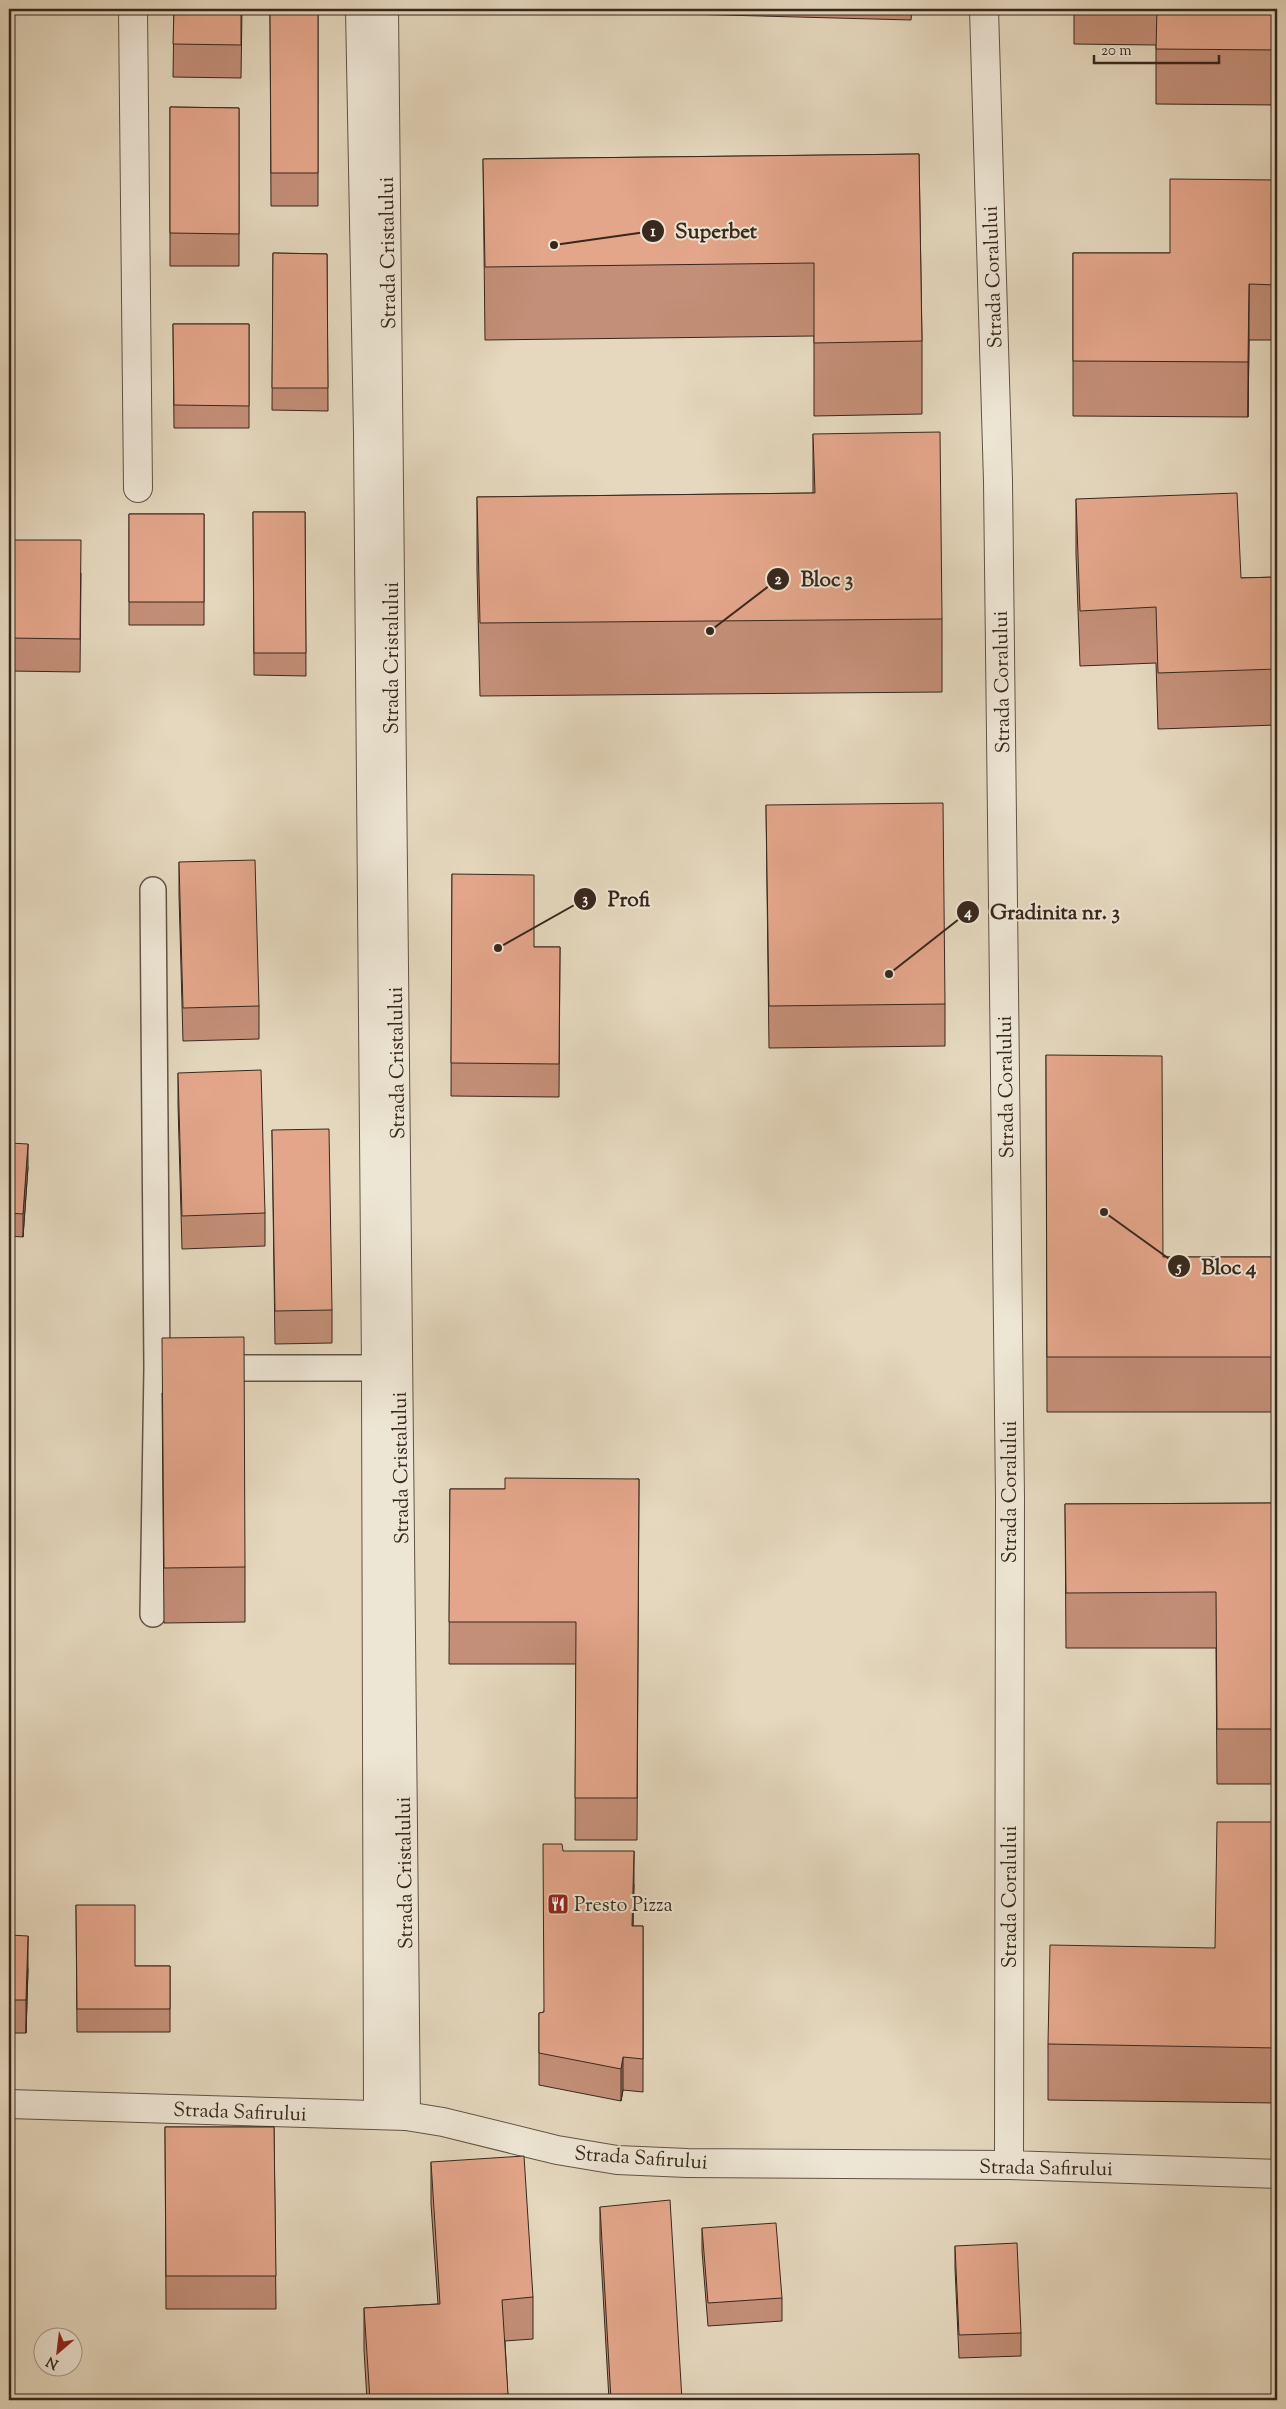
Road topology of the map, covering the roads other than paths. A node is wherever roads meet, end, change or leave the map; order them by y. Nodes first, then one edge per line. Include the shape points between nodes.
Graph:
1 (133, 9) edge
2 (360, 9) edge
3 (384, 9) edge
4 (984, 9) edge
5 (379, 432) junction
6 (138, 488) dead end
7 (153, 890) dead end
8 (174, 1368) junction
9 (387, 1369) junction
10 (152, 1614) dead end
11 (9, 2104) edge
12 (378, 2115) junction
13 (406, 2116) junction
14 (1009, 2165) junction
15 (1277, 2174) edge

1 - 6 street
2 - 5 street, Strada Cristalului
3 - 5 street, Strada Cristalului
4 - 14 street, Strada Coralului via 998,481 1010,1496
5 - 9 street, Strada Cristalului
7 - 8 lane
8 - 9 lane
8 - 10 lane
9 - 12 street, Strada Cristalului
9 - 13 street, Strada Cristalului
11 - 12 street, Strada Safirului
12 - 13 street, Strada Safirului
13 - 14 street, Strada Safirului via 617,2160
14 - 15 street, Strada Safirului

